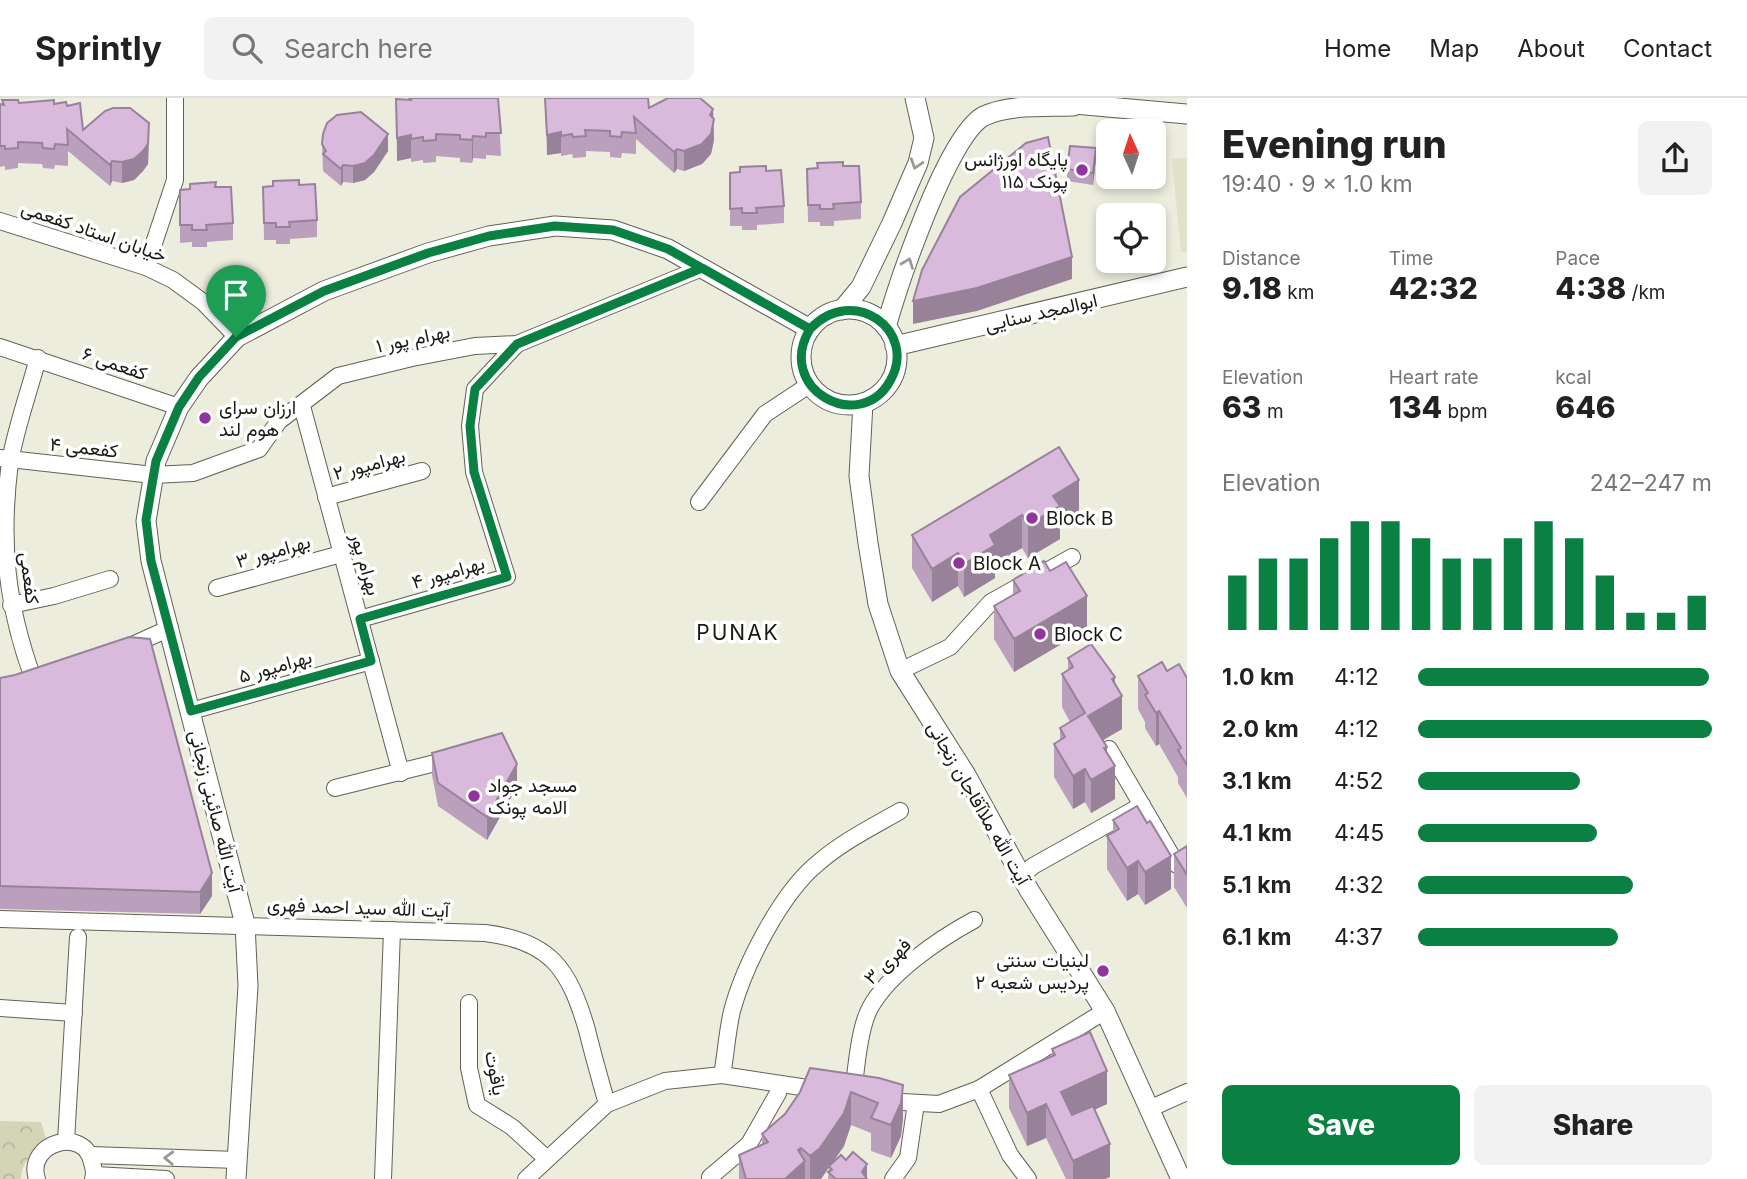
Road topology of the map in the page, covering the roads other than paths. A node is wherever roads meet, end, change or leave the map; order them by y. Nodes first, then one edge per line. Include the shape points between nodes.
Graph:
1 (175, 98) edge
2 (915, 98) edge
3 (1038, 98) edge
4 (1073, 106) junction
5 (1187, 114) edge
6 (0, 221) edge
7 (146, 267) junction
8 (702, 268) junction
9 (1187, 277) edge
10 (842, 310) junction
11 (886, 327) junction
12 (810, 329) junction
13 (236, 337) junction
14 (517, 344) junction
15 (895, 346) junction
16 (0, 347) edge
17 (38, 358) junction
18 (809, 386) junction
19 (863, 403) junction
20 (302, 406) junction
21 (179, 407) junction
22 (5, 459) edge
23 (422, 471) dead end
24 (153, 475) junction
25 (327, 497) junction
26 (699, 502) dead end
27 (341, 554) junction
28 (1072, 557) dead end
29 (3, 566) edge
30 (110, 579) dead end
31 (217, 588) dead end
32 (11, 605) junction
33 (360, 619) junction
34 (170, 628) junction
35 (116, 651) edge
36 (371, 661) junction
37 (900, 671) junction
38 (33, 678) edge
39 (191, 711) junction
40 (1109, 748) edge
41 (461, 756) edge
42 (401, 773) junction
43 (335, 788) dead end
44 (1142, 805) junction
45 (900, 811) dead end
46 (1177, 865) edge
47 (1021, 876) junction
48 (0, 919) edge
49 (974, 920) dead end
50 (245, 924) junction
51 (392, 930) junction
52 (78, 937) dead end
53 (469, 1003) dead end
54 (0, 1008) edge
55 (1105, 1012) junction
56 (74, 1013) junction
57 (722, 1075) junction
58 (979, 1089) junction
59 (1187, 1092) edge
60 (778, 1093) dead end
61 (853, 1094) junction
62 (916, 1103) junction
63 (607, 1104) junction
64 (1149, 1110) junction
65 (66, 1140) junction
66 (91, 1155) junction
67 (547, 1159) junction
68 (236, 1170) edge
69 (94, 1177) edge
70 (37, 1179) edge
71 (166, 1179) edge
72 (383, 1179) edge
73 (526, 1179) edge
74 (710, 1179) edge
75 (893, 1179) edge
76 (1028, 1179) edge
77 (1181, 1179) edge

1 - 7 street via 175,180
2 -> 10 main road via 924,138 918,163 861,287
3 - 4 main road
4 - 5 main road
11 -> 4 main road via 948,164 975,122 997,112
6 - 7 street, خیابان استاد کفعمی
7 - 13 street, خیابان استاد کفعمی via 203,302
8 - 12 main road, آیت الله صائینی زنجانی
8 - 13 main road, آیت الله صائینی زنجانی via 668,249 613,230 555,226 489,236 428,253 324,291
8 - 14 street, بهرام پور ۱
9 - 15 main road, ابوالمجد سنایی
10 - 11 main road via 866,313
10 - 12 main road via 818,320
11 - 15 main road
12 - 18 main road via 800,363
13 - 21 main road, آیت الله صائینی زنجانی
14 - 20 street, بهرام پور ۱ via 475,346 338,376
14 - 33 street, بهرامپور ۴ via 475,389 470,426 474,472 507,577
15 - 19 main road via 891,381 884,391
16 - 17 street, کفعمی ۶
17 - 21 street, کفعمی ۶
17 - 22 street, کفعمی
18 - 19 main road via 824,399 843,405
18 - 26 street via 765,414
19 - 37 main road, آیت الله ملاآقاجان زنجانی via 859,476 868,543 878,604
20 - 24 street, بهرام پور ۱ via 279,421 259,449 193,473
20 - 25 street, بهرام پور
21 - 24 main road, آیت الله صائینی زنجانی
22 - 24 street, کفعمی ۴
22 - 29 street, کفعمی
23 - 25 street, بهرامپور ۲
24 - 34 main road, آیت الله صائینی زنجانی via 146,520 151,561
25 - 27 street, بهرام پور
27 - 31 street, بهرامپور ۳
27 - 33 street, بهرام پور
28 - 37 street via 991,602 950,647
29 - 32 street, کفعمی
30 - 32 street
32 - 38 street, کفعمی
33 - 36 street, بهرام پور
34 - 35 street
34 - 39 main road, آیت الله صائینی زنجانی
36 - 39 street, بهرامپور ۵
36 - 42 street, بهرام پور
37 - 47 main road, آیت الله ملاآقاجان زنجانی via 966,775
39 - 50 main road, آیت الله صائینی زنجانی
40 - 44 street
41 - 42 street
42 - 43 street
44 - 46 street
44 - 47 street
45 - 57 street via 817,863 793,889 760,939 733,1010
47 - 55 main road, آیت الله ملاآقاجان زنجانی
48 - 50 street, آیت الله سید احمد فهری
49 - 61 street, فهری ۳ via 916,960 888,984 869,1009
50 - 51 street, آیت الله سید احمد فهری
50 - 68 main road, آیت الله صائینی زنجانی via 248,986
51 - 63 street, آیت الله سید احمد فهری via 509,936 532,944 551,958 578,998
51 - 72 street
52 - 56 street
53 - 67 street, یاقوت via 469,1068 477,1105 512,1127
54 - 56 street
55 - 58 street
55 - 64 main road, آیت الله ملاآقاجان زنجانی
56 - 65 street
57 - 61 street
57 - 63 street via 665,1081
58 - 62 street via 939,1104
58 - 76 street via 1010,1155
59 - 64 street
60 - 74 street via 749,1144
61 - 62 street
62 - 75 street via 908,1157
63 - 67 street
64 - 77 main road, آیت الله ملاآقاجان زنجانی
65 - 66 street via 80,1144
65 - 70 street via 50,1145 38,1158
68 -> 66 street
66 - 69 street
67 - 73 street
69 - 71 street

